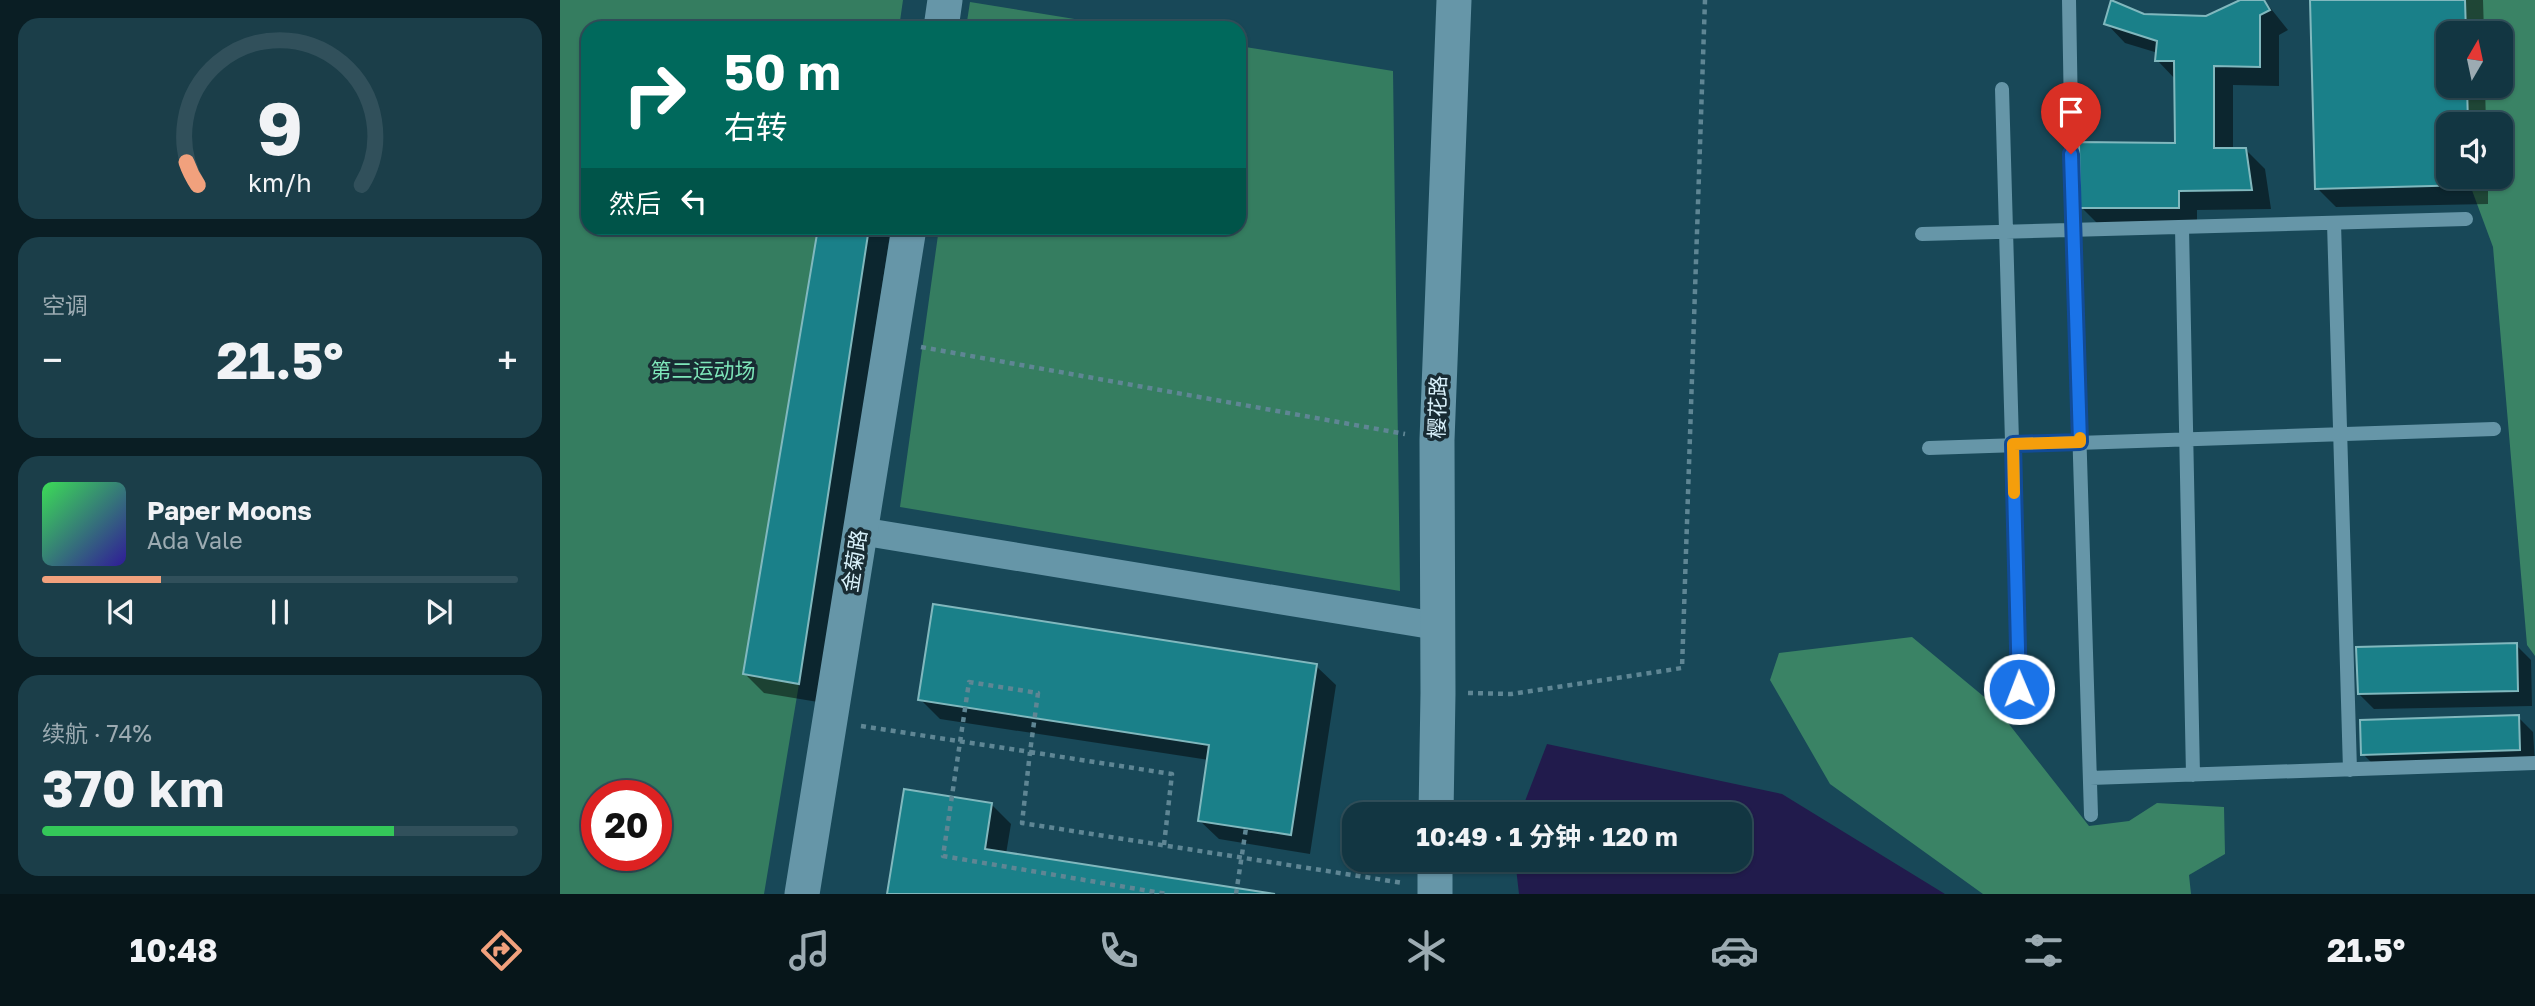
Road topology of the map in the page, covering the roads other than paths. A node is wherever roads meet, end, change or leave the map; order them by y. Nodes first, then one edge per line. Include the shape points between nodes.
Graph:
1 (945, 0) edge
2 (1454, 0) edge
3 (2069, 0) edge
4 (942, 21) edge
5 (2002, 89) dead end
6 (2466, 219) dead end
7 (2334, 223) junction
8 (2182, 228) junction
9 (2073, 231) junction
10 (2006, 232) junction
11 (1922, 234) dead end
12 (908, 235) edge
13 (2494, 429) dead end
14 (2338, 434) junction
15 (2187, 439) junction
16 (2080, 442) junction
17 (2013, 444) junction
18 (1929, 448) dead end
19 (860, 531) junction
20 (1437, 626) junction
21 (2019, 689) dead end
22 (2535, 763) edge
23 (2350, 770) junction
24 (2193, 775) junction
25 (2090, 778) junction
26 (1436, 802) edge
27 (2091, 815) dead end
28 (802, 894) edge

1 - 4 street
2 - 20 street, 樱花路 via 1437,440
3 - 9 lane
5 - 10 lane
6 - 7 lane
7 - 8 lane
7 - 14 lane
8 - 9 lane
8 - 15 lane
9 - 10 lane
9 - 16 lane
10 - 11 lane
10 - 17 lane
12 - 19 street, 金菊路
13 - 14 lane
14 - 15 lane
14 - 23 lane
15 - 16 lane
15 - 24 lane
16 - 17 lane
16 - 25 lane
17 - 18 lane
17 - 21 lane
19 - 20 street
19 - 28 street, 金菊路
20 - 26 street, 樱花路
22 - 23 lane
23 - 24 lane
24 - 25 lane
25 - 27 lane

